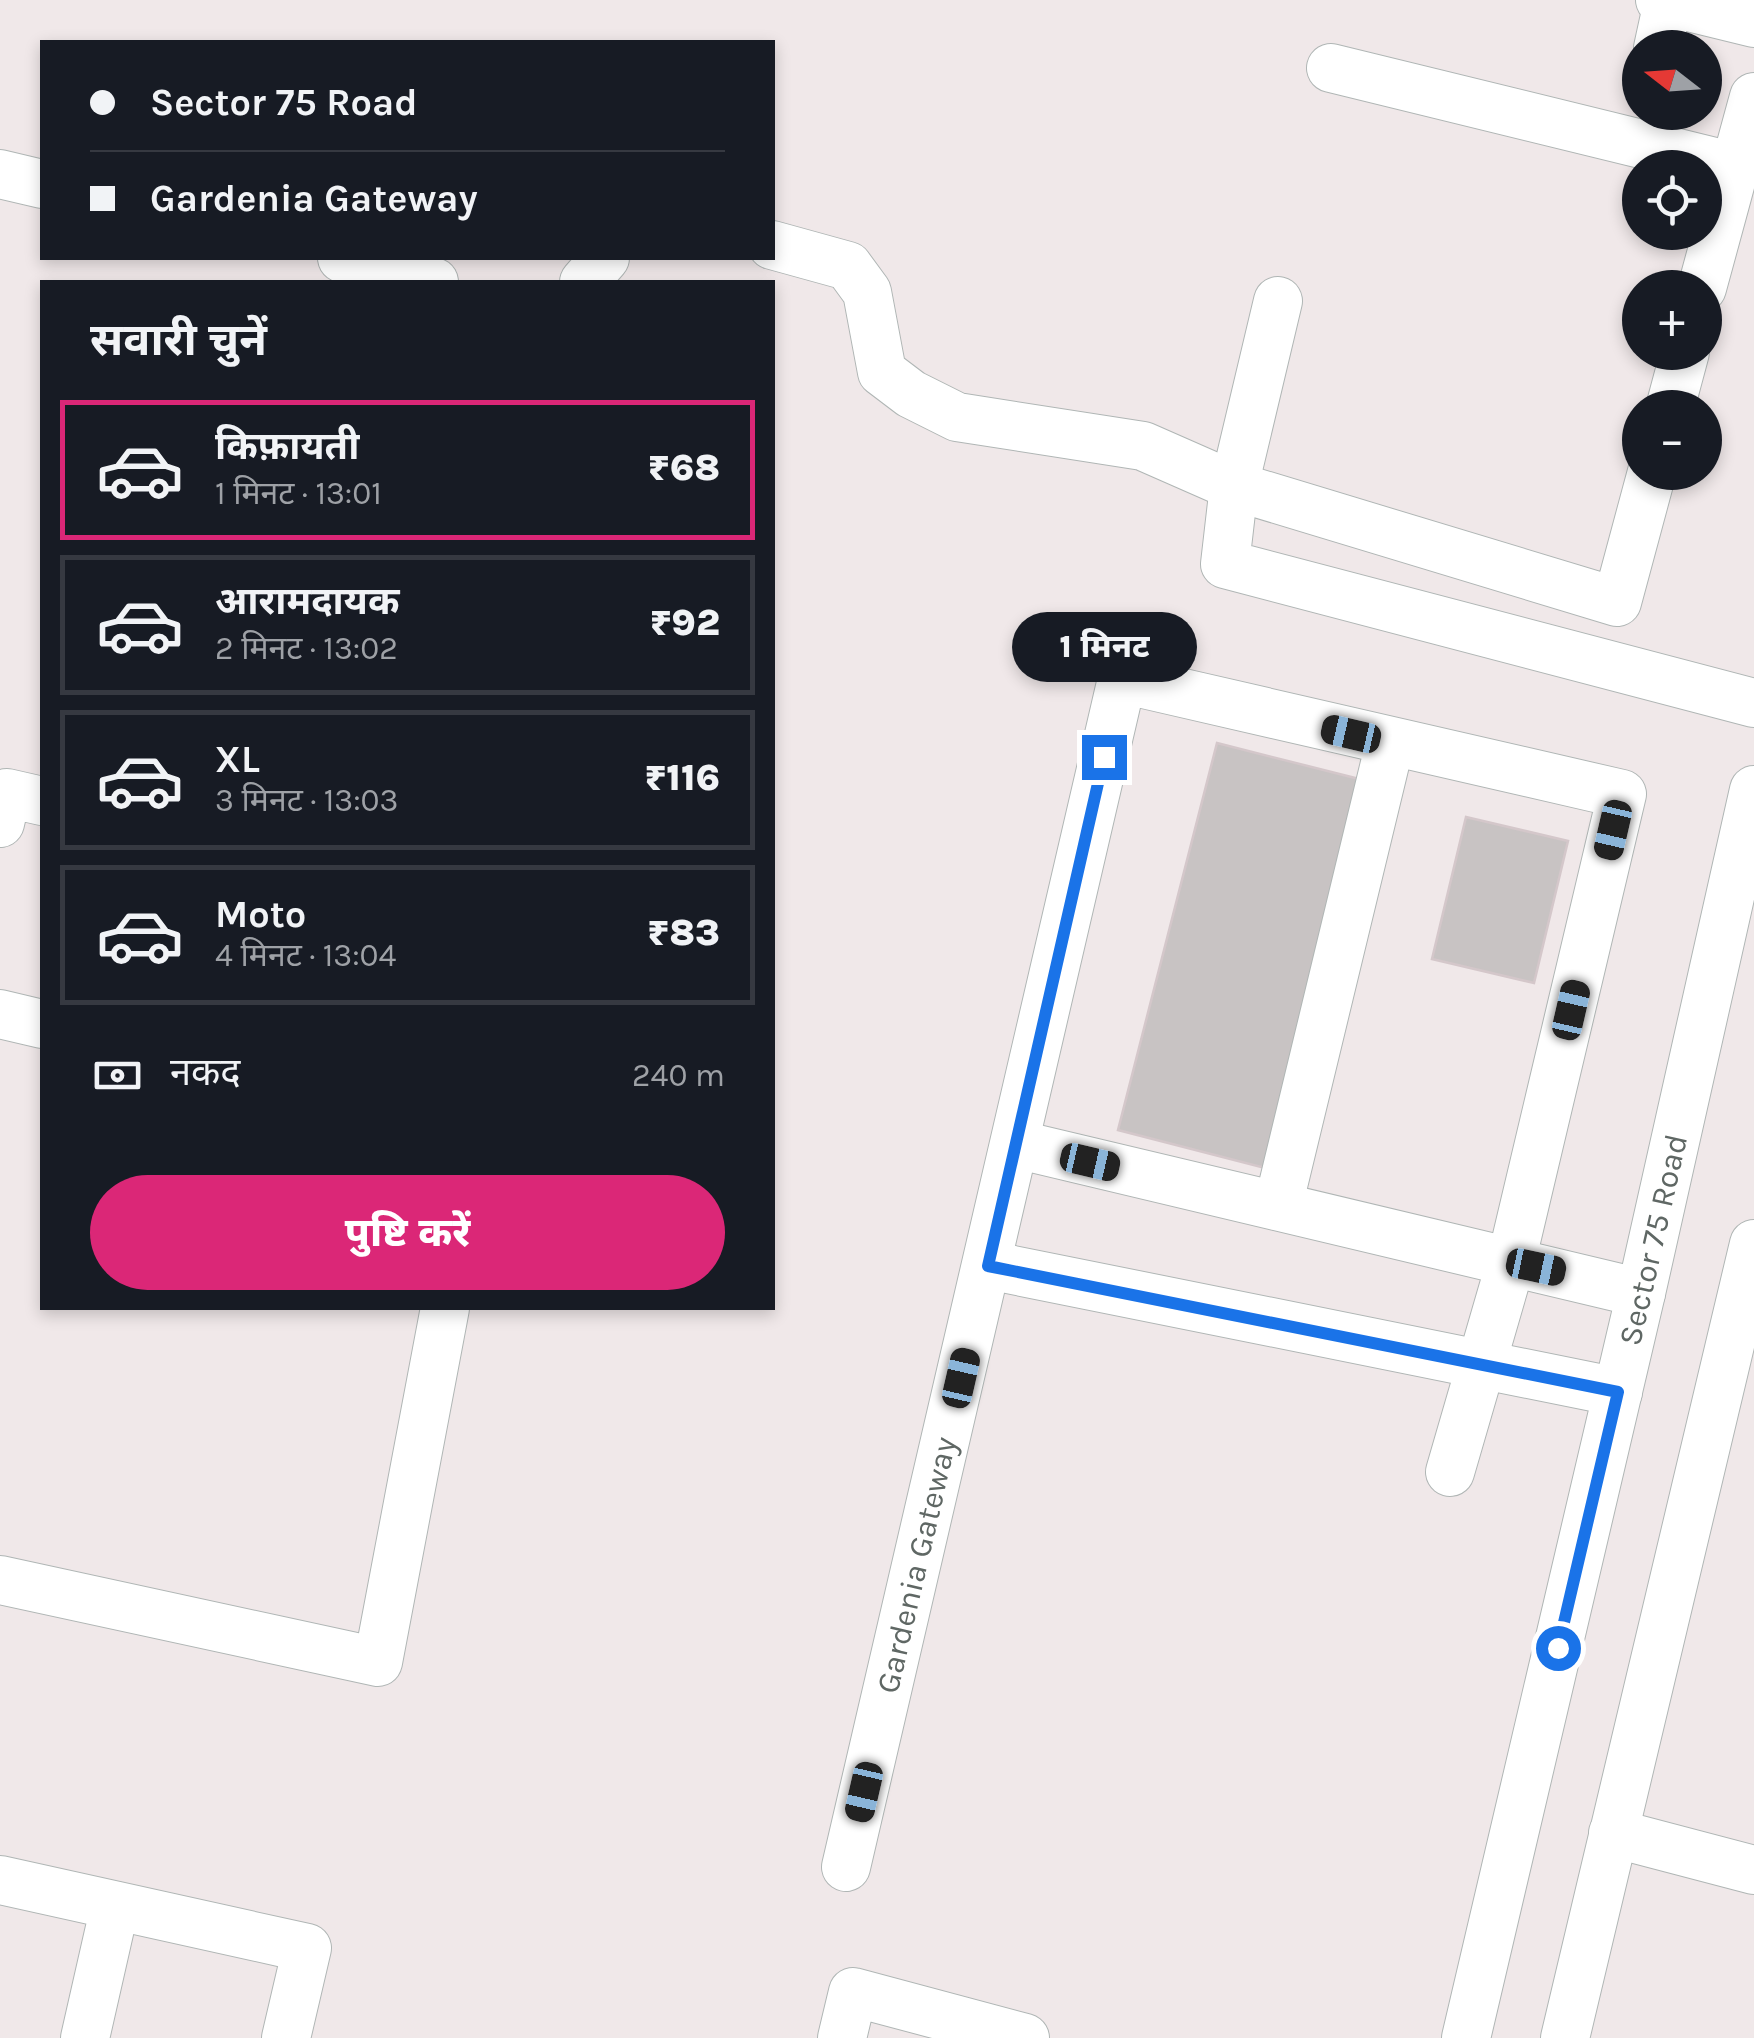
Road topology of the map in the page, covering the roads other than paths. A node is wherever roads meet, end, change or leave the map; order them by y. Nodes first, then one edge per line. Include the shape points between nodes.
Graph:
1 (1664, 1) edge
2 (1754, 22) edge
3 (1660, 30) edge
4 (1331, 68) dead end
5 (1754, 97) edge
6 (1735, 167) junction
7 (0, 174) edge
8 (40, 184) edge
9 (775, 246) edge
10 (350, 260) edge
11 (602, 260) edge
12 (1707, 270) edge
13 (426, 280) edge
14 (586, 280) edge
15 (1278, 301) dead end
16 (1234, 486) junction
17 (1647, 490) edge
18 (1754, 703) edge
19 (1390, 743) junction
20 (1754, 790) edge
21 (40, 800) edge
22 (0, 822) edge
23 (0, 1014) edge
24 (40, 1024) edge
25 (1016, 1144) junction
26 (1278, 1206) junction
27 (1754, 1244) edge
28 (1511, 1262) junction
29 (988, 1266) junction
30 (1642, 1293) junction
31 (445, 1310) edge
32 (1740, 1358) edge
33 (1480, 1364) junction
34 (1618, 1392) junction
35 (1450, 1472) dead end
36 (0, 1580) edge
37 (1614, 1833) junction
38 (846, 1867) dead end
39 (1754, 1870) edge
40 (0, 1880) edge
41 (116, 1906) junction
42 (85, 2038) edge
43 (286, 2038) edge
44 (842, 2038) edge
45 (1025, 2038) edge
46 (1466, 2038) edge
47 (1564, 2038) edge

1 - 2 street
1 - 3 street
4 - 6 street
5 - 6 street
6 - 12 street
7 - 8 street
9 - 16 street via 848,266 867,292 882,372 911,394 957,416 1142,446
10 - 13 street
11 - 14 street
15 - 16 street
16 - 17 street via 1617,602
16 - 18 street via 1225,564
19 - 25 street, Gardenia Gateway via 1122,680
19 - 26 street
19 - 28 street, Gardenia Gateway via 1622,794
20 - 30 street, Sector 75 Road
21 - 22 street via 7,792
23 - 24 street
25 - 26 street
25 - 29 street, Gardenia Gateway
26 - 28 street
27 - 32 street
28 - 30 street
28 - 33 street, Gardenia Gateway
29 - 33 street
29 - 38 street, Gardenia Gateway
30 - 34 street, Sector 75 Road
31 - 36 street via 378,1662
32 - 37 street
33 - 34 street
33 - 35 street, Gardenia Gateway
34 - 46 street, Sector 75 Road
37 - 39 street
37 - 47 street
40 - 41 street
41 - 42 street
41 - 43 street via 307,1948
44 - 45 street via 853,1992

